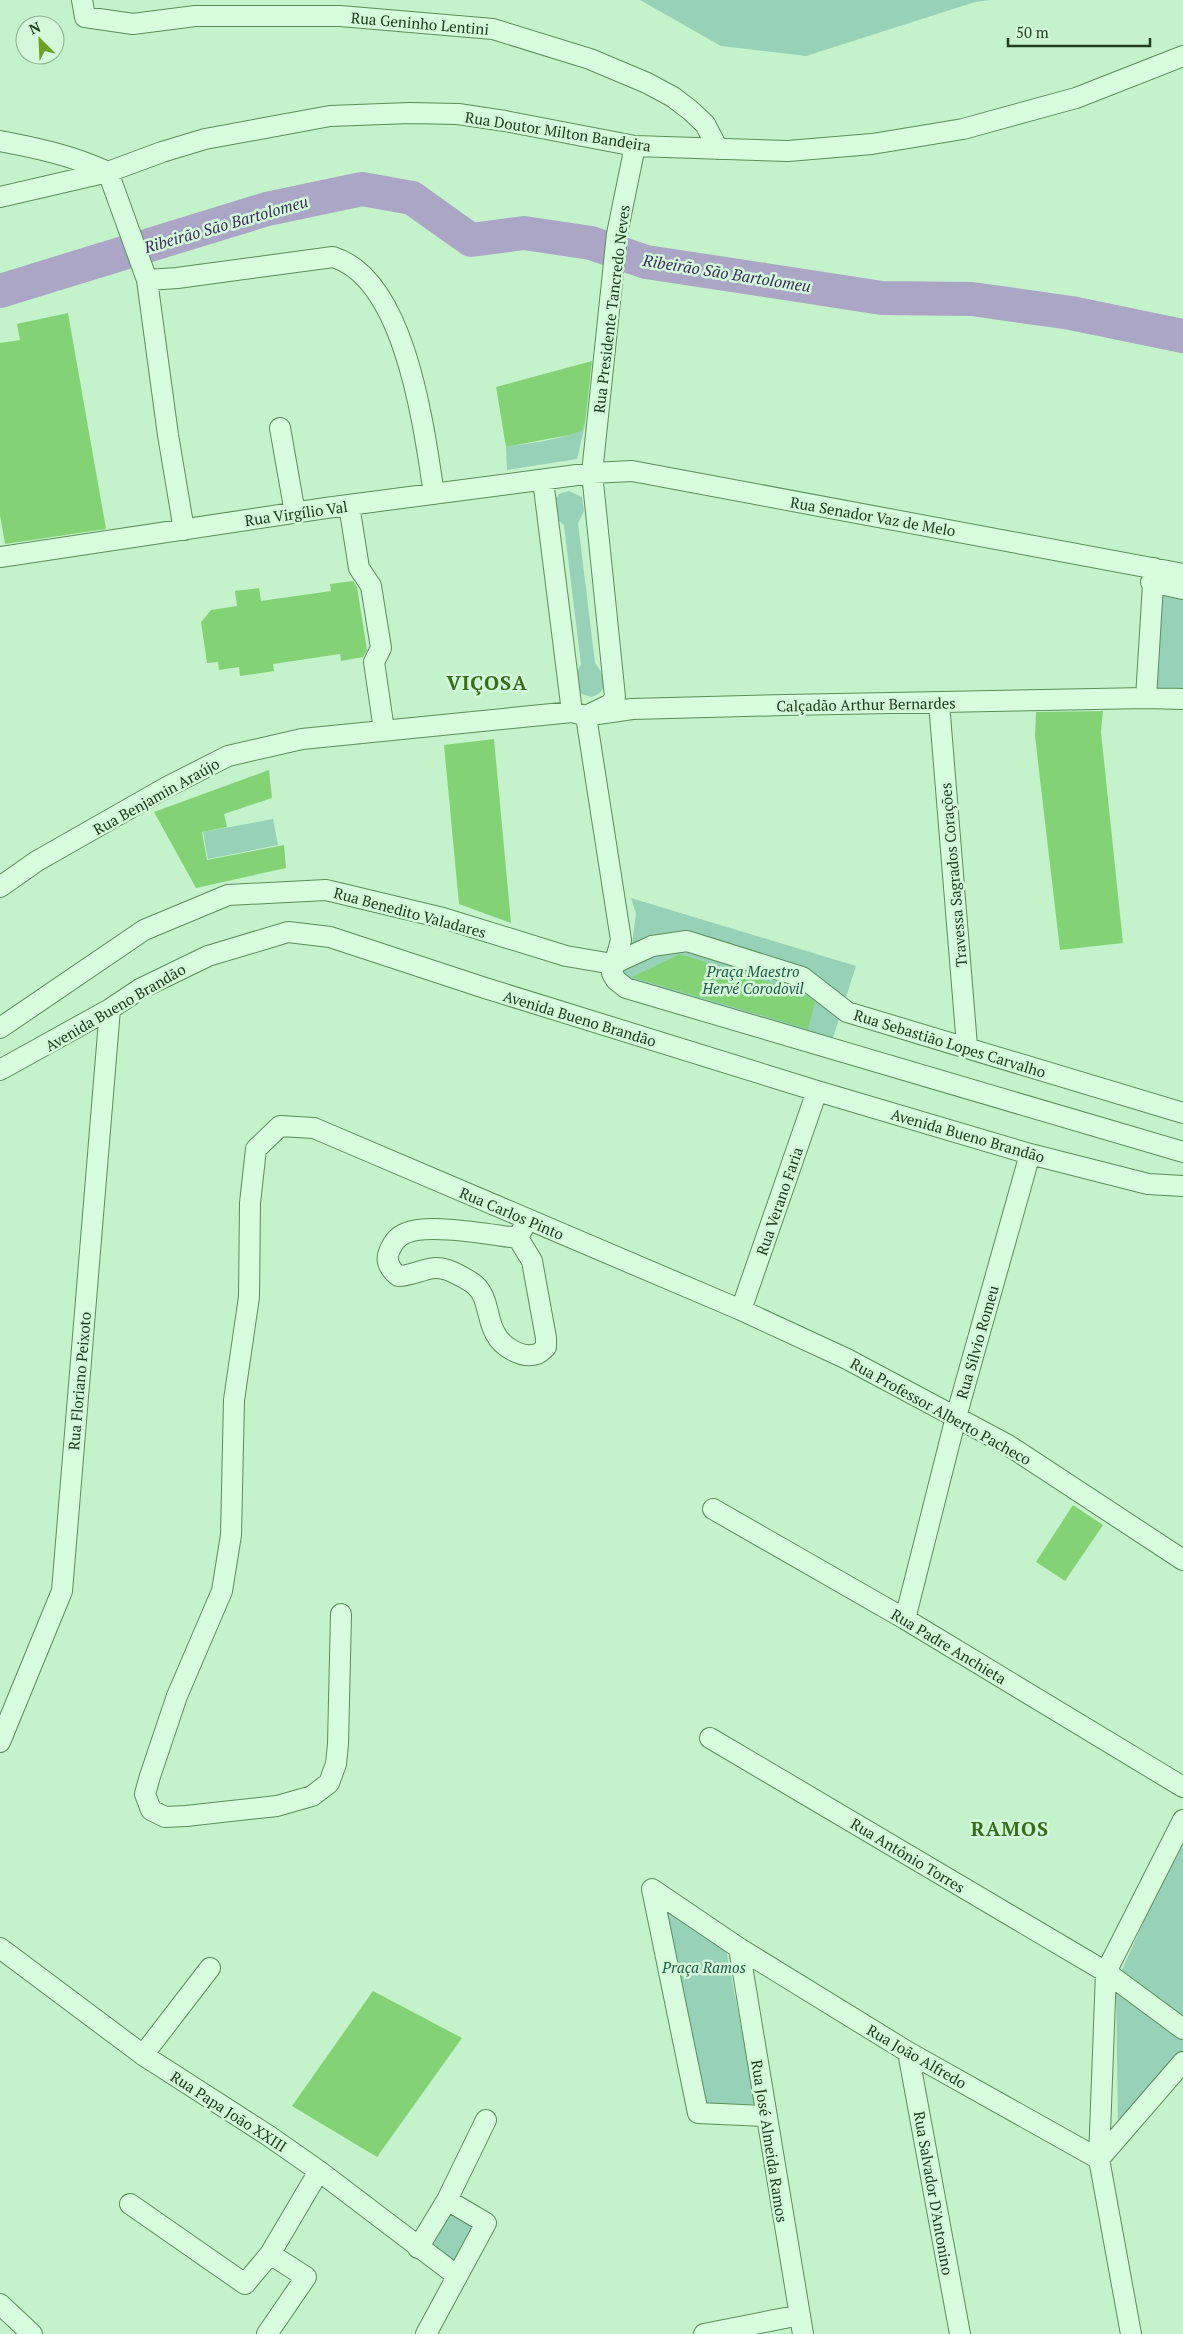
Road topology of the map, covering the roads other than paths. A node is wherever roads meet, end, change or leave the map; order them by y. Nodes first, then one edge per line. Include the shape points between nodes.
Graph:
1 (84, 8) edge
2 (1183, 56) edge
3 (0, 141) edge
4 (635, 146) junction
5 (718, 149) junction
6 (108, 172) junction
7 (0, 197) edge
8 (147, 280) junction
9 (280, 428) dead end
10 (592, 473) junction
11 (543, 480) junction
12 (434, 494) junction
13 (349, 505) junction
14 (295, 513) junction
15 (184, 530) junction
16 (0, 557) edge
17 (1183, 574) edge
18 (1153, 575) junction
19 (1183, 589) edge
20 (1146, 698) junction
21 (1183, 699) edge
22 (939, 703) junction
23 (579, 714) junction
24 (384, 730) junction
25 (0, 887) edge
26 (613, 964) junction
27 (110, 1009) junction
28 (0, 1028) edge
29 (967, 1046) junction
30 (0, 1070) edge
31 (817, 1092) junction
32 (1183, 1113) edge
33 (1183, 1152) edge
34 (1030, 1154) junction
35 (1183, 1186) edge
36 (527, 1220) junction
37 (518, 1238) junction
38 (741, 1310) junction
39 (956, 1416) junction
40 (713, 1509) dead end
41 (1183, 1560) edge
42 (341, 1614) dead end
43 (906, 1619) junction
44 (710, 1738) dead end
45 (0, 1742) edge
46 (1183, 1787) edge
47 (1183, 1820) edge
48 (0, 1948) edge
49 (739, 1948) junction
50 (210, 1968) dead end
51 (1106, 1972) junction
52 (1183, 2029) edge
53 (908, 2052) junction
54 (143, 2055) junction
55 (1183, 2062) edge
56 (766, 2116) junction
57 (486, 2120) dead end
58 (1099, 2159) junction
59 (319, 2171) junction
60 (447, 2200) junction
61 (130, 2204) dead end
62 (418, 2248) junction
63 (270, 2254) junction
64 (456, 2275) junction
65 (1, 2307) edge
66 (801, 2325) edge
67 (32, 2334) edge
68 (267, 2334) edge
69 (426, 2334) edge
70 (704, 2334) edge
71 (960, 2334) edge
72 (1131, 2334) edge

1 - 5 street, Rua Geninho Lentini via 133,24 194,16 340,16 493,29 590,59 647,83 690,110 704,124
2 - 5 street, Rua Doutor Milton Bandeira via 1076,98 963,129 872,144 807,150
3 - 6 street via 53,151
4 - 5 street, Rua Doutor Milton Bandeira
4 - 6 street, Rua Doutor Milton Bandeira via 458,114 330,116 205,139
4 - 10 street, Rua Presidente Tancredo Neves via 618,234
6 - 7 street, Rua Doutor Milton Bandeira
6 - 8 street
8 - 12 street via 333,257 358,269 371,283 392,318 404,347
8 - 15 street
9 - 14 street
10 - 11 street, Rua Virgílio Val
10 - 18 street, Rua Senador Vaz de Melo via 632,471
10 - 23 street, Rua Presidente Tancredo Neves via 615,697 611,704
11 - 12 street, Rua Virgílio Val
11 - 23 street
12 - 13 street, Rua Virgílio Val
13 - 14 street, Rua Virgílio Val
13 - 24 street via 359,568 371,586 381,648 374,662
14 - 15 street, Rua Virgílio Val
15 - 16 street, Rua Virgílio Val
17 - 18 street
18 - 19 street
18 - 20 street
20 - 21 street, Calçadão Arthur Bernardes
20 - 22 street, Calçadão Arthur Bernardes
22 - 23 street, Calçadão Arthur Bernardes via 632,709
22 - 29 street, Travessa Sagrados Corações
23 - 24 street, Calçadão Arthur Bernardes
23 - 26 street via 621,940
24 - 25 street, Rua Benjamin Araújo via 302,739 228,756 46,856
26 - 28 street, Rua Benedito Valadares via 566,956 443,918 326,890 228,895 144,930
26 - 29 street, Rua Sebastião Lopes Carvalho via 652,946 687,941 802,977 847,1012
26 - 33 street via 612,973 626,988
27 - 30 street, Avenida Bueno Brandão
27 - 31 street, Avenida Bueno Brandão via 140,989 208,956 288,932 330,937
27 - 45 street, Rua Floriano Peixoto via 62,1591
29 - 32 street, Rua Sebastião Lopes Carvalho
31 - 34 street, Avenida Bueno Brandão
31 - 38 street, Rua Verano Faria
34 - 35 street, Avenida Bueno Brandão via 1148,1184
34 - 39 street, Rua Sílvio Romeu
36 - 37 street
36 - 38 street, Rua Carlos Pinto
36 - 42 street, Rua Carlos Pinto via 314,1128 280,1126 256,1149 250,1203 248,1297 234,1400 230,1535 222,1591 177,1696 145,1794 151,1810 165,1816 186,1816 277,1806 312,1796 329,1783 336,1764 338,1744
37 - 37 street via 424,1228 406,1233 392,1244 387,1257 391,1270 398,1276 437,1268 455,1273 474,1284 486,1301 501,1341 521,1355 538,1354 546,1347 546,1338 532,1261
38 - 39 street, Rua Professor Alberto Pacheco via 847,1359
39 - 41 street, Rua Professor Alberto Pacheco via 1008,1445
39 - 43 street, Rua Sílvio Romeu
40 - 43 street, Rua Padre Anchieta
43 - 46 street, Rua Padre Anchieta
44 - 51 street, Rua Antônio Torres
47 - 51 street
48 - 54 street, Rua Papa João XXIII
49 - 53 street, Rua João Alfredo
49 - 56 street, Rua José Almeida Ramos
49 - 56 street, Rua João Alfredo via 652,1889 698,2112
50 - 54 street
51 - 52 street, Rua Antônio Torres
51 - 58 street
53 - 58 street, Rua João Alfredo
53 - 71 street, Rua Salvador D'Antonino
54 - 59 street, Rua Papa João XXIII
55 - 58 street
56 - 66 street, Rua José Almeida Ramos
57 - 60 street
58 - 72 street
59 - 62 street, Rua Papa João XXIII
59 - 63 street
60 - 62 street
60 - 64 street via 486,2223
61 - 63 street via 245,2284
62 - 64 street, Rua Papa João XXIII
63 - 68 street via 306,2277
64 - 69 street
65 - 67 street
66 - 70 street

